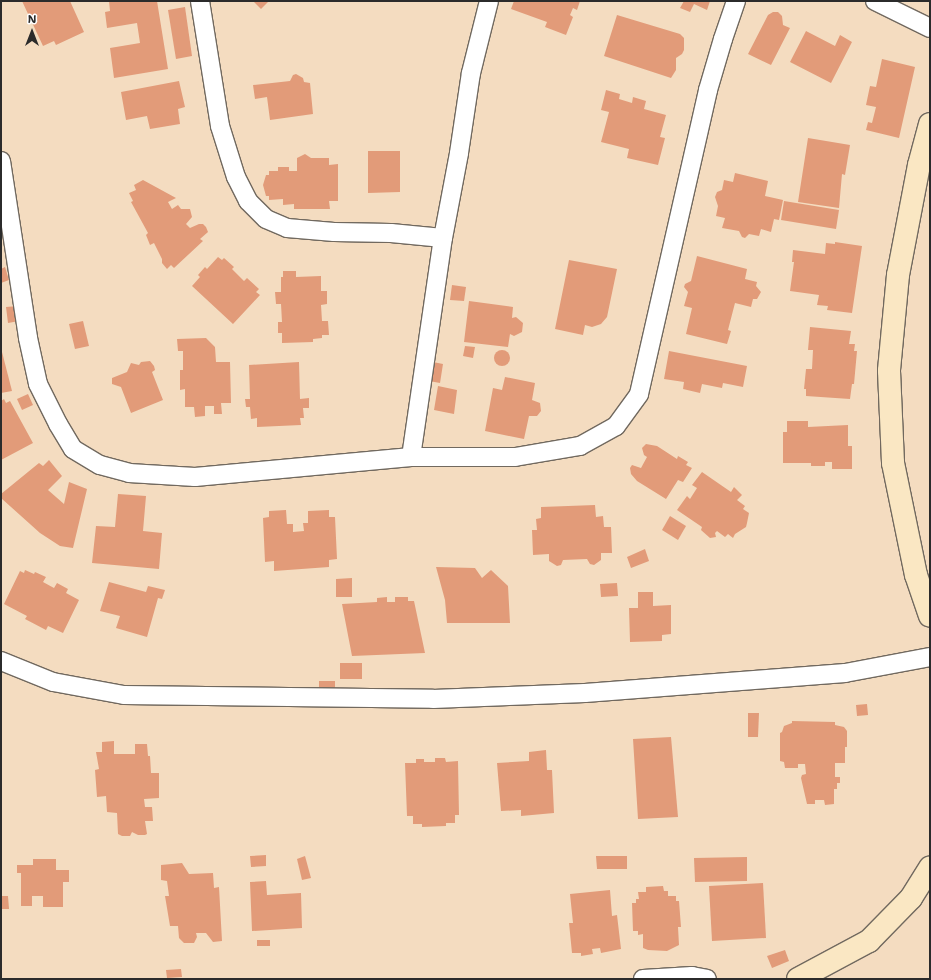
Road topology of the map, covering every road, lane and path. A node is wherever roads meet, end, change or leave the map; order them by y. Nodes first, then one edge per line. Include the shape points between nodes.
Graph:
1 (200, 1) edge
2 (489, 1) edge
3 (736, 1) edge
4 (875, 1) edge
5 (930, 28) edge
6 (930, 124) edge
7 (1, 161) edge
8 (443, 238) junction
9 (411, 457) junction
10 (930, 616) edge
11 (930, 657) edge
12 (1, 661) edge
13 (930, 868) edge
14 (643, 979) edge
15 (707, 979) edge
16 (798, 979) edge

1 - 8 street via 220,126 236,177 248,201 266,219 287,228
2 - 8 street via 471,73
3 - 9 street via 708,90 639,394 616,426 580,446 515,457
4 - 5 street
6 - 10 street via 919,164 898,275 889,371 893,463 916,575
7 - 9 street via 38,384 73,449 100,465 129,473 195,477
8 - 9 street
11 - 12 street via 845,673 586,693 433,699 124,695 53,682
13 - 16 street via 911,898 869,941
14 - 15 street via 692,976

